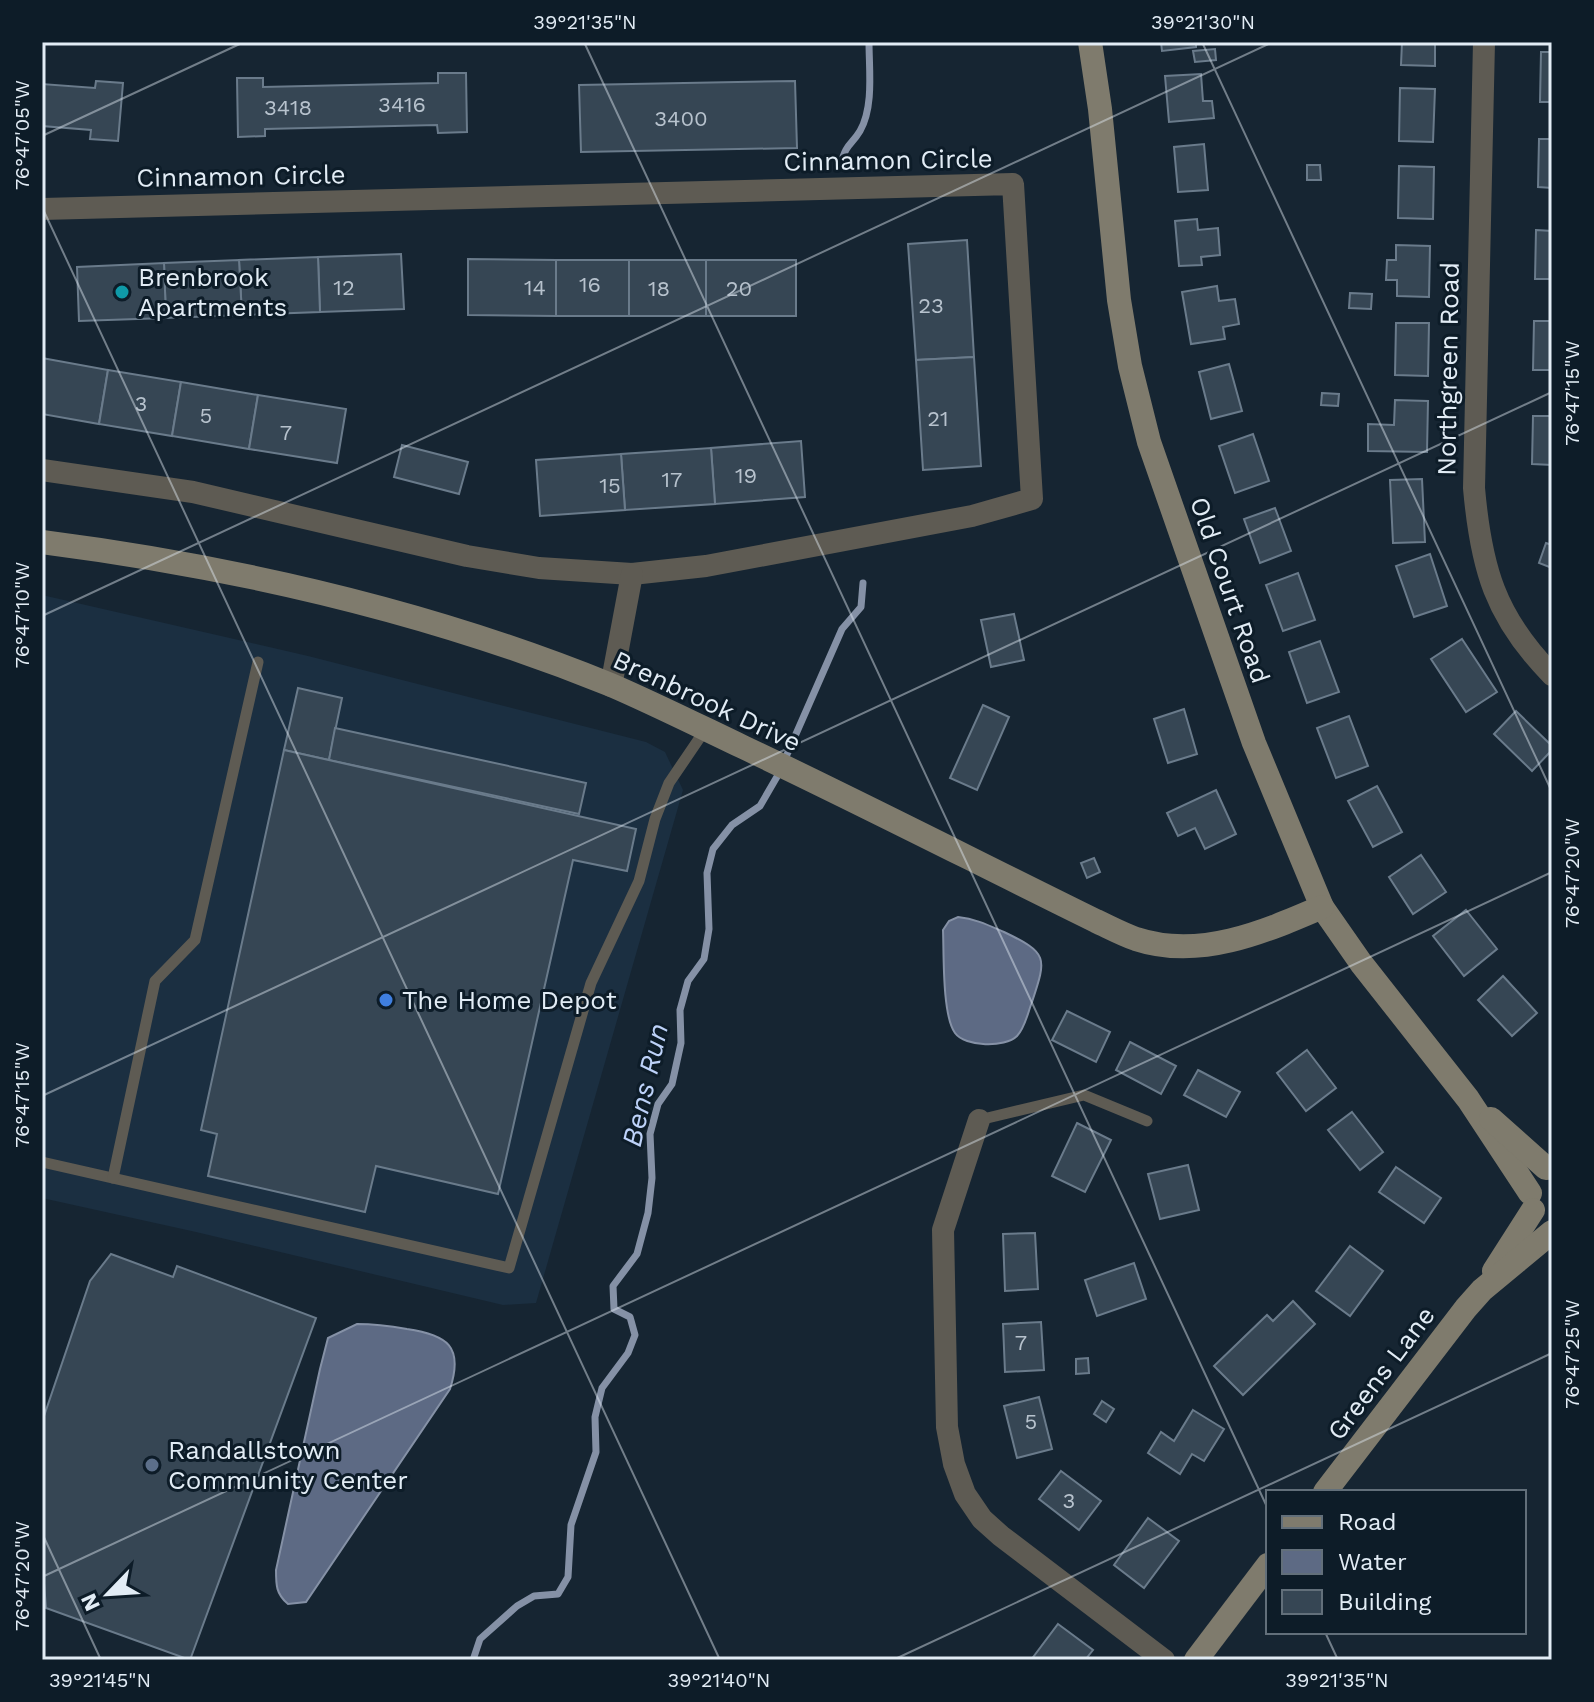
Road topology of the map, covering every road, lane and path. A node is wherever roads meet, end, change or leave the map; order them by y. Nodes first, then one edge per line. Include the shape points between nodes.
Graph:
1 (1090, 42) edge
2 (1484, 42) edge
3 (42, 209) edge
4 (42, 470) edge
5 (42, 542) edge
6 (632, 574) junction
7 (258, 662) dead end
8 (1552, 675) edge
9 (611, 686) junction
10 (706, 729) junction
11 (1322, 907) junction
12 (1468, 1099) junction
13 (979, 1120) joint
14 (1147, 1121) dead end
15 (42, 1162) edge
16 (1549, 1166) edge
17 (113, 1178) junction
18 (1531, 1202) junction
19 (1552, 1231) edge
20 (1482, 1290) junction
21 (1327, 1490) edge
22 (1266, 1568) edge
23 (1164, 1660) edge
24 (1196, 1660) edge

1 - 11 street, Old Court Road via 1119,300 1149,442 1254,743
2 - 8 street, Northgreen Road via 1477,529 1495,596 1532,655
3 - 6 street, Cinnamon Circle via 1013,184 1032,499 972,516
4 - 6 street, Cinnamon Circle via 193,492 467,556 539,568
5 - 9 street, Brenbrook Drive via 205,566 354,601 486,639
6 - 9 street
7 - 17 lane via 195,940 155,981
9 - 10 street, Brenbrook Drive
10 - 11 street, Brenbrook Drive via 1138,939 1180,946 1224,943
10 - 17 lane via 669,783 639,881 591,983 509,1268
11 - 12 street, Old Court Road
12 - 16 street, Old Court Road
12 - 18 street, Old Court Road
13 - 14 lane via 1084,1095
13 - 23 street via 943,1230 947,1427 954,1464 982,1519
15 - 17 lane
16 - 18 street, Greens Lane via 1533,1183
18 - 19 street, Old Court Road via 1541,1223
18 - 20 street, Greens Lane
19 - 20 street, Greens Lane
20 - 21 street, Greens Lane
22 - 24 street

